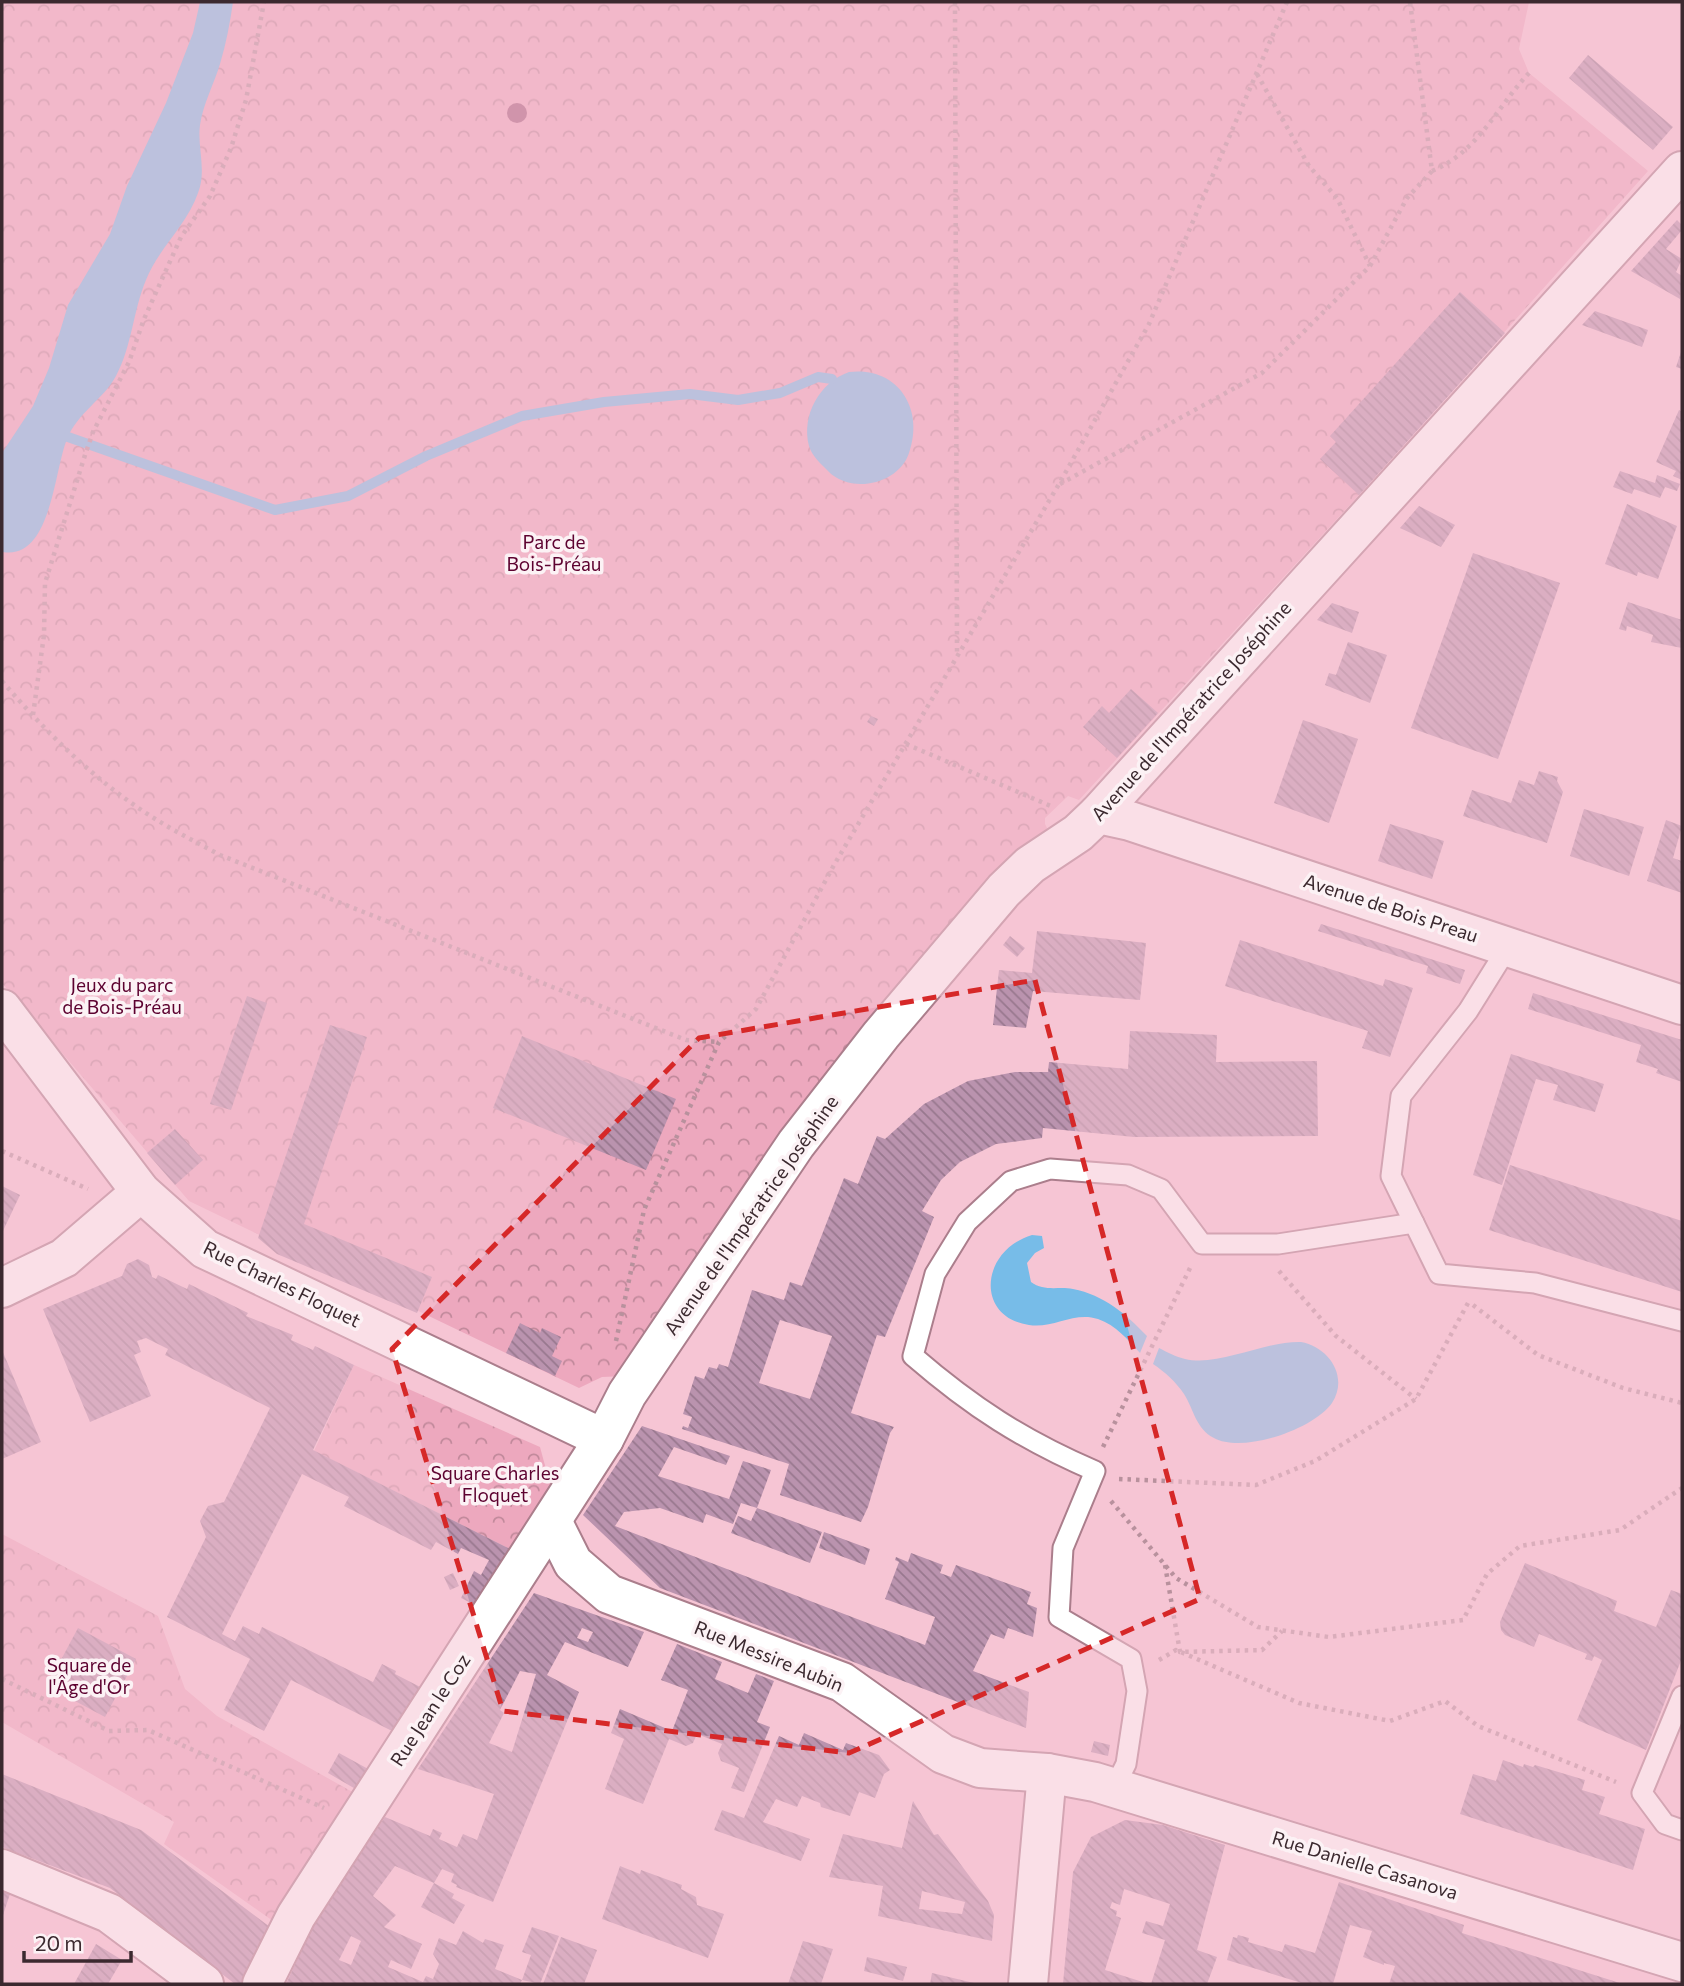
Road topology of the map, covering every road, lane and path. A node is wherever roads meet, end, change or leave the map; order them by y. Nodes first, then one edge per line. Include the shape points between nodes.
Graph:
1 (264, 2) edge
2 (955, 2) edge
3 (1286, 2) edge
4 (1410, 2) edge
5 (1530, 73) dead end
6 (1256, 74) junction
7 (1432, 171) junction
8 (1682, 171) edge
9 (1370, 266) junction
10 (1059, 484) junction
11 (957, 655) junction
12 (2, 681) edge
13 (33, 716) junction
14 (906, 744) junction
15 (1098, 814) junction
16 (1508, 947) junction
17 (1682, 1005) edge
18 (2, 1009) edge
19 (719, 1042) junction
20 (2, 1151) edge
21 (91, 1190) dead end
22 (141, 1192) junction
23 (1414, 1223) junction
24 (1202, 1244) junction
25 (1259, 1244) junction
26 (1439, 1274) junction
27 (2, 1288) edge
28 (1468, 1302) junction
29 (1682, 1321) edge
30 (614, 1351) dead end
31 (1416, 1399) junction
32 (1682, 1403) edge
33 (604, 1439) junction
34 (1096, 1475) junction
35 (1682, 1488) edge
36 (552, 1521) junction
37 (1165, 1565) junction
38 (1283, 1631) junction
39 (1180, 1651) junction
40 (1134, 1675) junction
41 (2, 1679) edge
42 (1682, 1696) edge
43 (1047, 1773) junction
44 (1114, 1788) junction
45 (1642, 1793) junction
46 (357, 1823) junction
47 (1682, 1830) edge
48 (2, 1869) edge
49 (1682, 1962) edge
50 (204, 1984) edge
51 (262, 1984) edge
52 (1028, 1984) edge

1 - 13 path via 246,100 231,148 210,196 181,237 85,455 45,583 44,635
2 - 11 path
3 - 6 path
4 - 7 path
5 - 7 path via 1478,138 1450,164
6 - 9 path via 1309,166 1337,198
6 - 10 path via 1149,324
7 - 9 path via 1407,198
8 - 15 street, Avenue de l'Impératrice Joséphine
9 - 10 path via 1262,373
10 - 11 path
11 - 14 path
12 - 13 path
13 - 19 path via 148,815 220,855 686,1040
14 - 15 path via 1056,808
14 - 19 path via 756,1009
15 - 16 street, Avenue de Bois Preau
15 - 33 street, Avenue de l'Impératrice Joséphine via 1004,890 881,1035 796,1144 627,1394
16 - 17 street, Avenue de Bois Preau
16 - 23 lane via 1468,1011 1401,1096 1391,1176
18 - 22 street, Rue Charles Floquet
19 - 30 path via 644,1210
20 - 21 path
22 - 27 street via 64,1258
22 - 33 street, Rue Charles Floquet via 205,1249
23 - 25 lane
23 - 26 lane
24 - 25 lane
24 - 34 path via 1093,1466
24 - 34 lane via 1161,1189 1128,1175 1050,1169 1011,1181 967,1222 935,1275 913,1356 963,1400
25 - 31 path via 1336,1336
26 - 28 path
26 - 29 lane via 1535,1283
28 - 31 path
28 - 32 path via 1538,1355 1623,1388
31 - 34 path via 1315,1461 1256,1485
33 - 36 street, Rue Jean le Coz
34 - 37 path via 1100,1487
34 - 40 lane via 1063,1548 1059,1617 1131,1659
35 - 38 path via 1620,1530 1520,1546 1487,1574 1463,1620 1329,1637
36 - 43 street, Rue Messire Aubin via 573,1563 609,1594 842,1682 943,1754 980,1768
36 - 46 street, Rue Jean le Coz
37 - 38 path via 1176,1578 1258,1627
37 - 39 path
38 - 39 path via 1262,1650
39 - 40 path
39 - 45 path via 1299,1703 1377,1719 1390,1721 1445,1702 1478,1726
40 - 44 lane via 1137,1691 1126,1764
41 - 46 path via 109,1731 148,1730
42 - 45 lane
43 - 44 street, Rue Danielle Casanova
43 - 52 street
44 - 49 street, Rue Danielle Casanova
45 - 47 lane via 1665,1824
46 - 51 street, Rue Jean le Coz via 296,1916
48 - 50 street via 109,1913

